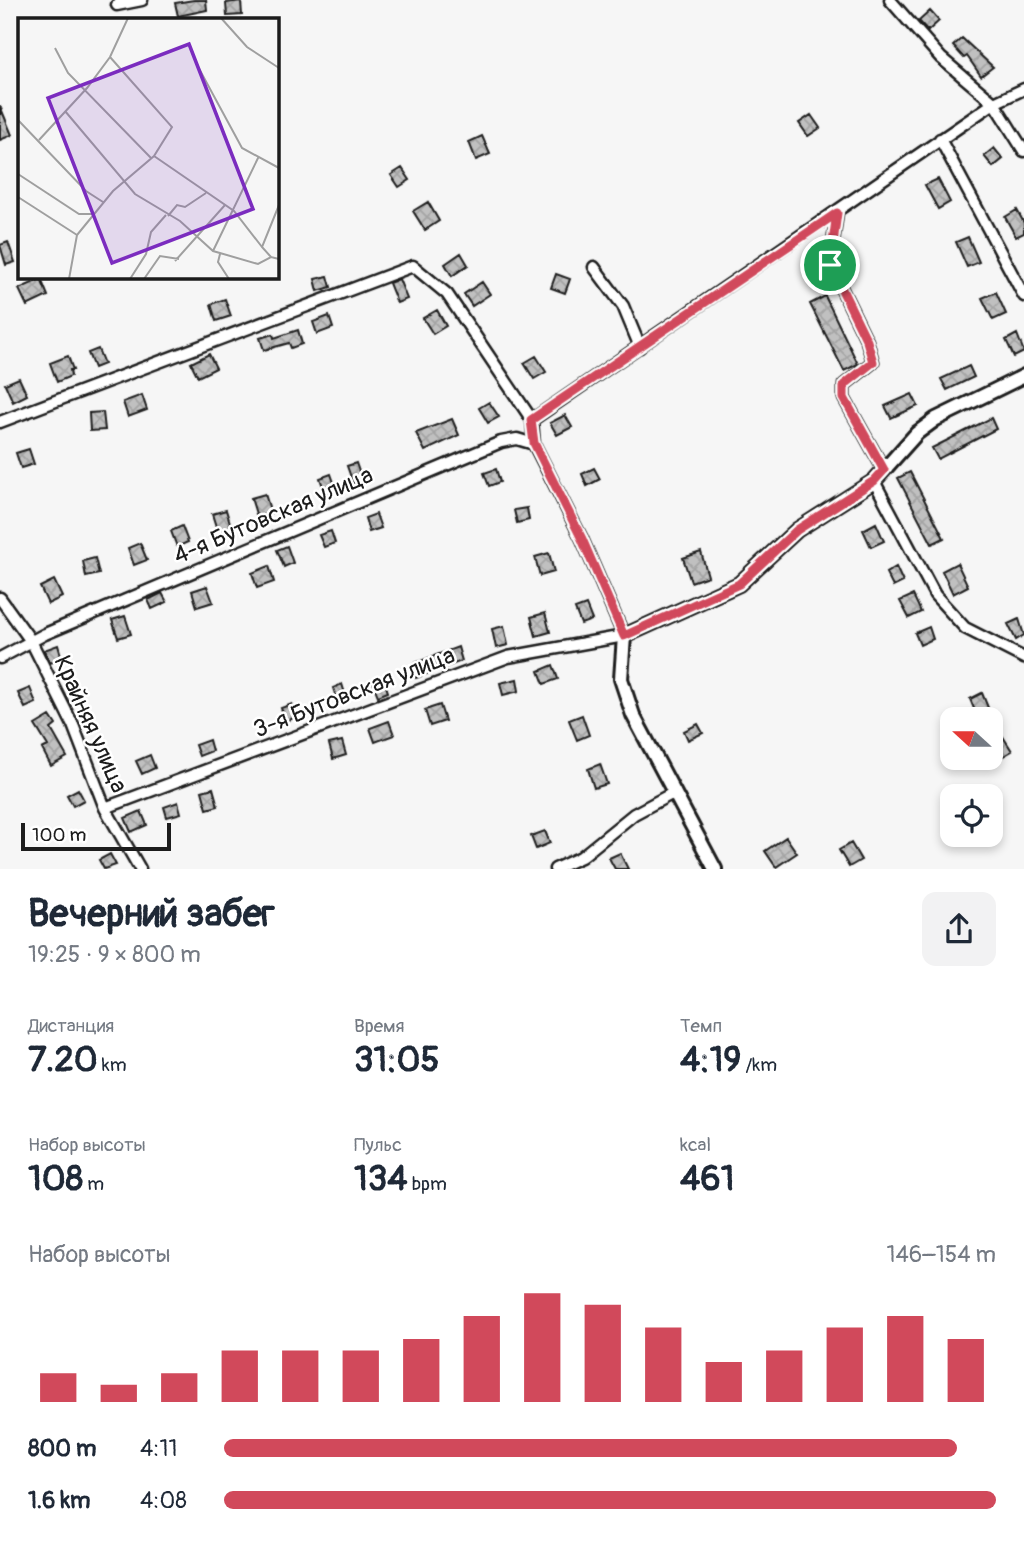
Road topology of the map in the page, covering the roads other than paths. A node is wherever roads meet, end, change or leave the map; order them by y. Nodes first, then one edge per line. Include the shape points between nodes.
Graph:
1 (142, 0) edge
2 (890, 0) edge
3 (117, 5) dead end
4 (1024, 89) edge
5 (993, 103) junction
6 (940, 139) junction
7 (1024, 152) edge
8 (837, 213) junction
9 (594, 267) dead end
10 (1024, 296) edge
11 (640, 347) junction
12 (1024, 376) edge
13 (531, 420) junction
14 (0, 422) edge
15 (534, 443) junction
16 (884, 470) junction
17 (874, 481) junction
18 (0, 598) edge
19 (624, 636) junction
20 (31, 641) junction
21 (0, 658) edge
22 (1024, 658) edge
23 (675, 792) junction
24 (105, 808) junction
25 (140, 869) edge
26 (555, 869) edge
27 (715, 869) edge

1 - 3 street
2 - 5 street via 941,58
4 - 5 street
5 - 6 street
5 - 7 street
6 - 8 street
6 - 10 street
8 - 11 street
8 - 16 street via 830,265 873,362 844,385 844,398
9 - 11 street via 623,306
11 - 13 street
12 - 16 street via 936,419
13 - 14 street via 447,294 413,265
13 - 15 street
15 - 19 street
15 - 20 street, 4-я Бутовская улица via 501,442
16 - 17 street
17 - 19 street via 797,530 739,584
17 - 22 street via 934,595 965,628
18 - 20 street, Крайняя улица
19 - 23 street via 621,679 634,715
19 - 24 street, 3-я Бутовская улица via 508,657
20 - 21 street, 4-я Бутовская улица
20 - 24 street, Крайняя улица via 73,725
23 - 26 street via 634,814 581,858
23 - 27 street
24 - 25 street, Крайняя улица

